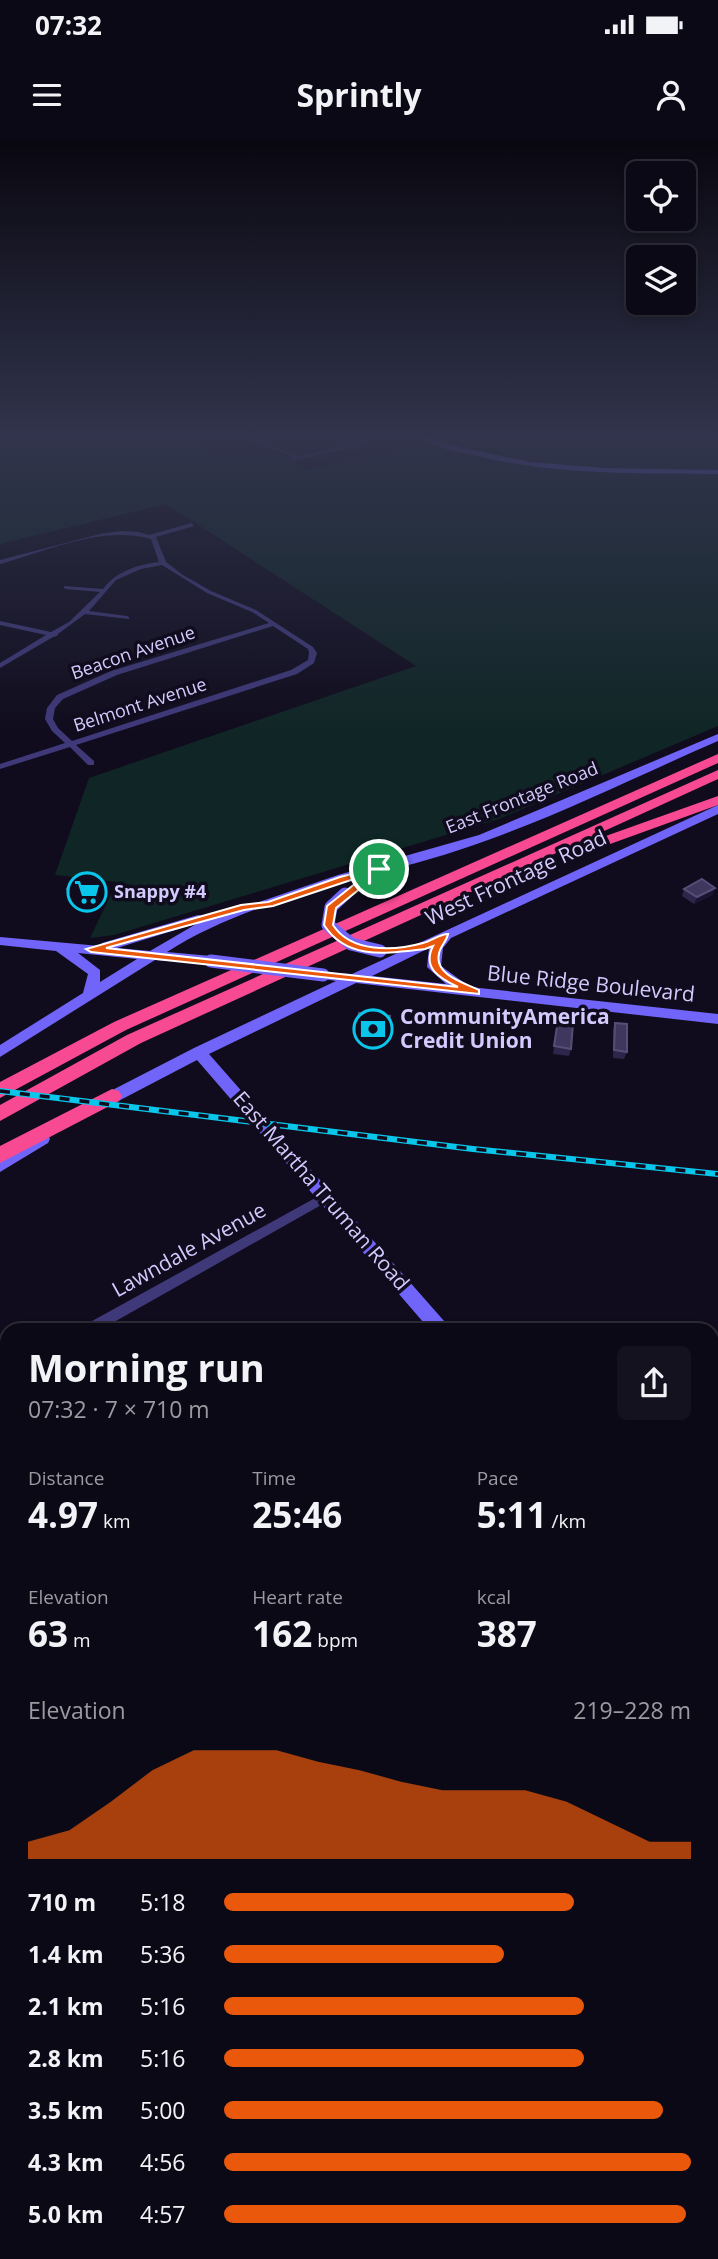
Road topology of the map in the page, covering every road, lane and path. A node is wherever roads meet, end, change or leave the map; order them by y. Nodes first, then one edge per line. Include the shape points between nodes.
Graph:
1 (112, 536) edge
2 (151, 536) edge
3 (0, 562) edge
4 (163, 563) junction
5 (66, 587) dead end
6 (104, 591) junction
7 (84, 612) junction
8 (127, 618) dead end
9 (0, 623) edge
10 (274, 624) junction
11 (55, 635) junction
12 (0, 666) edge
13 (718, 737) edge
14 (71, 744) junction
15 (718, 758) edge
16 (91, 763) dead end
17 (0, 767) edge
18 (718, 774) edge
19 (718, 800) edge
20 (718, 810) edge
21 (379, 869) junction
22 (469, 887) junction
23 (270, 904) junction
24 (445, 936) junction
25 (0, 941) edge
26 (57, 946) junction
27 (425, 946) junction
28 (91, 949) junction
29 (153, 955) junction
30 (356, 979) junction
31 (476, 992) junction
32 (90, 994) junction
33 (718, 1018) edge
34 (0, 1052) edge
35 (199, 1052) junction
36 (0, 1091) edge
37 (112, 1096) junction
38 (0, 1114) edge
39 (0, 1155) edge
40 (0, 1165) edge
41 (318, 1202) junction
42 (101, 1323) edge
43 (435, 1323) edge

1 - 3 street
2 - 4 street
4 - 6 street via 125,572
4 - 10 street via 201,588
5 - 6 street
6 - 7 street
7 - 8 street
7 - 11 street
9 - 11 street
10 - 14 street, Beacon Avenue via 114,673 60,697 49,719
10 - 14 street, Belmont Avenue via 311,648 311,662
11 - 12 street
13 - 21 street, East Frontage Road via 483,838
14 - 16 street
14 - 17 street, Belmont Avenue
15 - 36 highway via 120,1026
18 - 22 highway
19 - 22 highway
20 - 24 street, West Frontage Road
21 - 23 street, East Frontage Road
21 - 27 street, bridge via 331,906 328,925 351,945 366,950
22 - 38 highway via 134,1039
23 - 28 street
23 - 29 street, East Frontage Road via 214,921
24 - 27 street, West Frontage Road
24 - 31 street via 436,948 434,967
25 - 26 street, Blue Ridge Boulevard
26 - 28 street, Blue Ridge Boulevard
26 - 32 street via 94,973
27 - 30 street, West Frontage Road
28 - 29 street, Blue Ridge Boulevard
29 - 30 street, Blue Ridge Boulevard, bridge
29 - 32 street, East Frontage Road
30 - 31 street, Blue Ridge Boulevard
30 - 35 street, West Frontage Road
31 - 33 street, Blue Ridge Boulevard
32 - 34 street, East Frontage Road
35 - 37 street, West Frontage Road
35 - 41 street, East Martha Truman Road
37 - 39 highway
37 - 40 street, West Frontage Road
41 - 42 street, Lawndale Avenue
41 - 43 street, East Martha Truman Road

